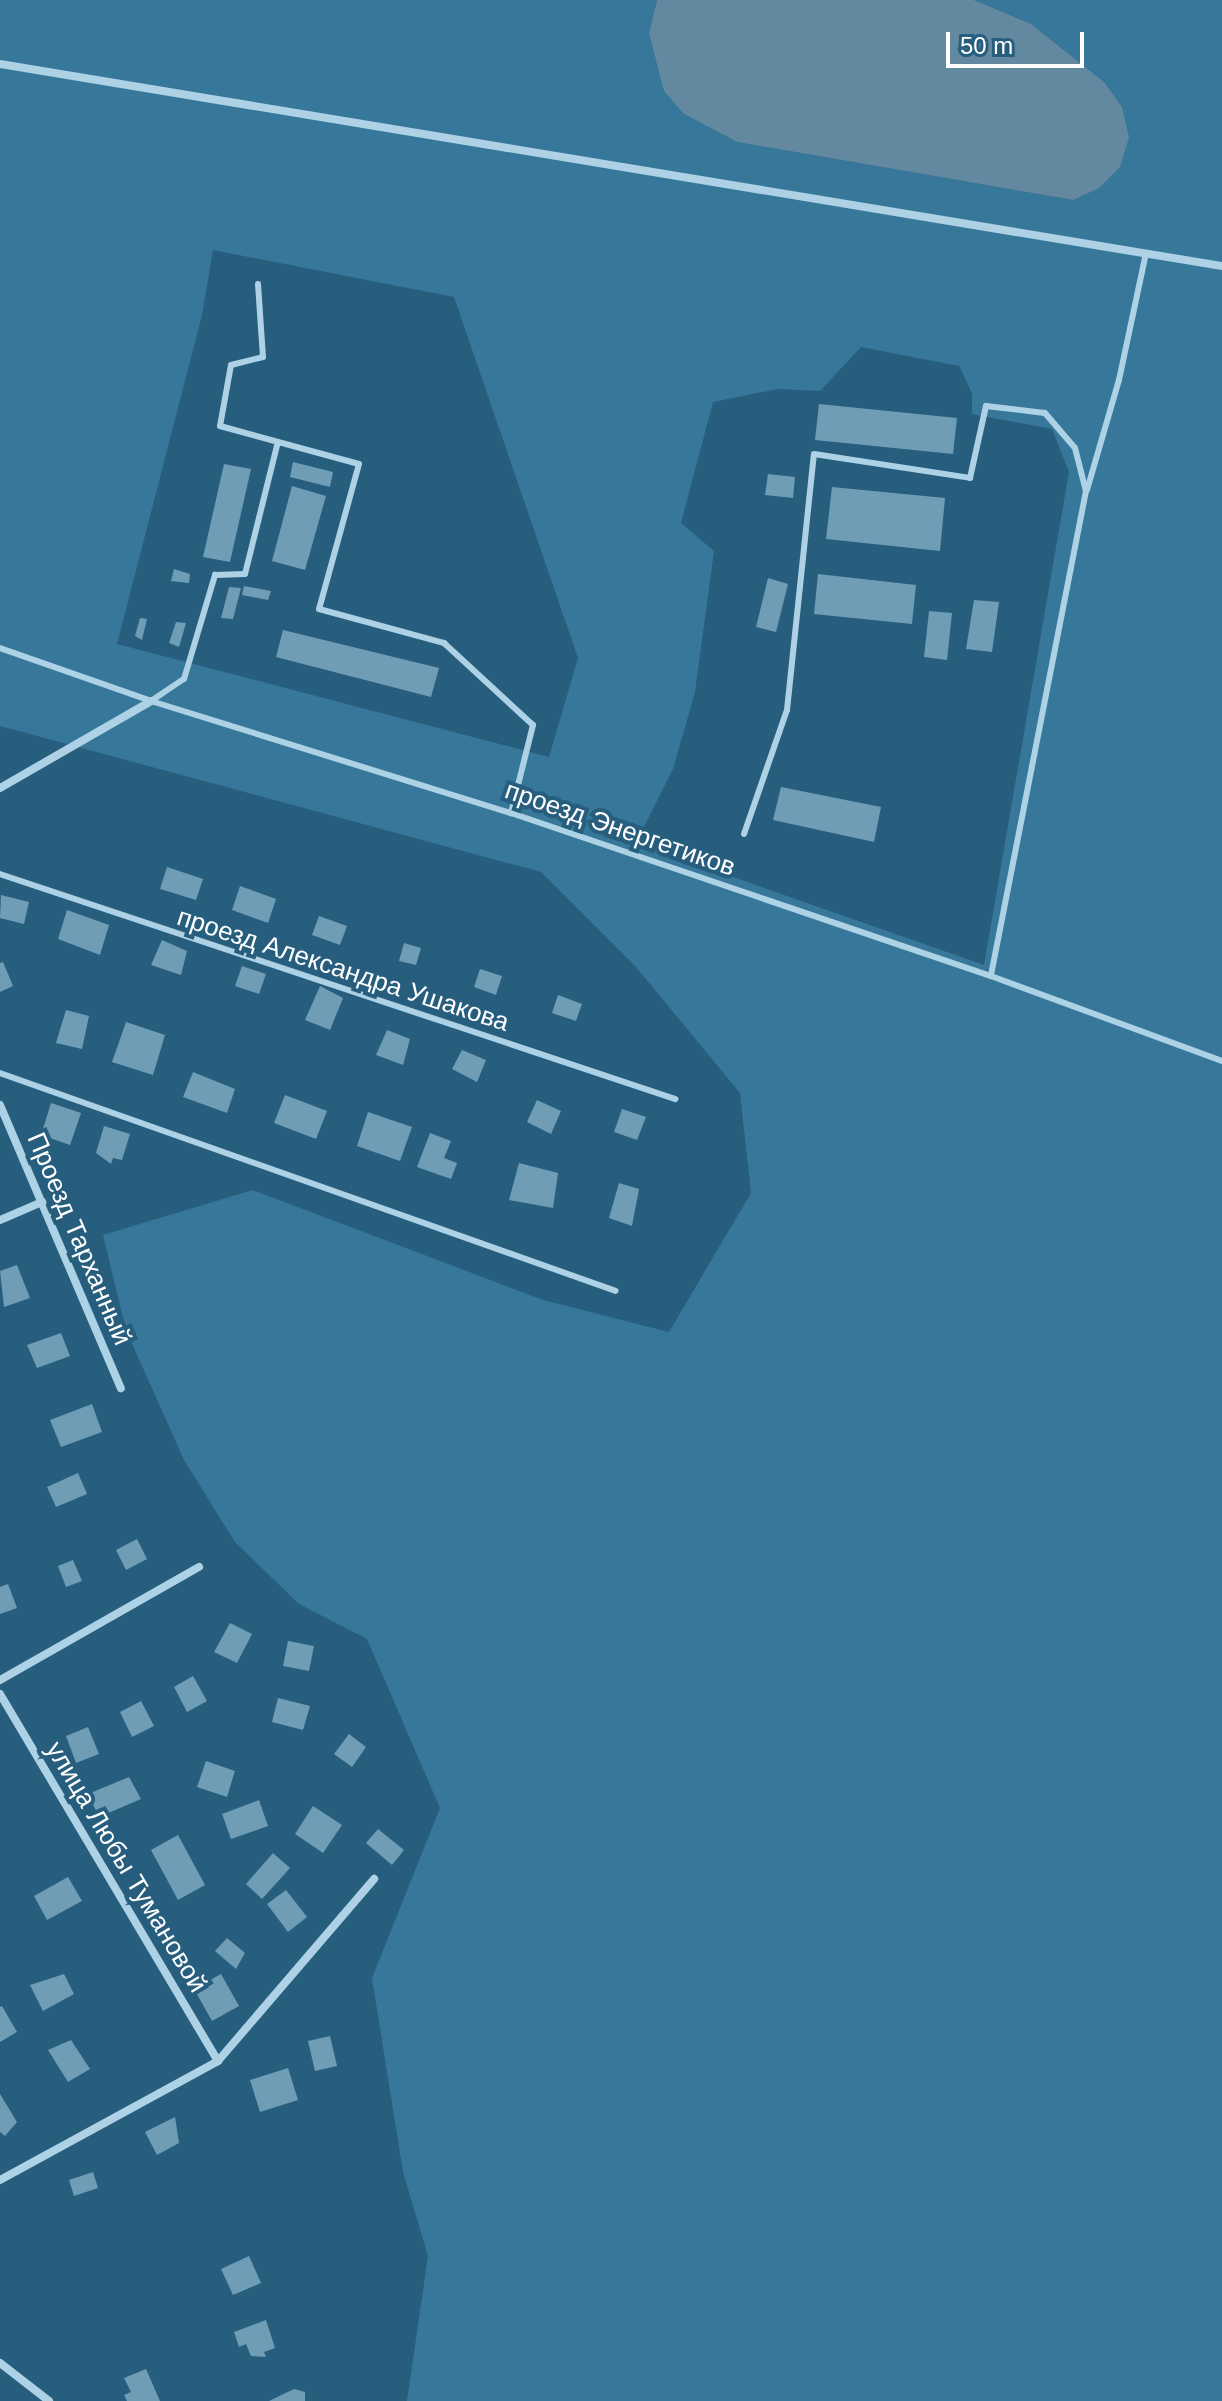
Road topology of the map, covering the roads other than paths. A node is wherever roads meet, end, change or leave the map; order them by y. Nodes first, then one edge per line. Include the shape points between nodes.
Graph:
1 (0, 64) edge
2 (1146, 253) junction
3 (1222, 266) edge
4 (258, 284) dead end
5 (278, 442) junction
6 (1086, 491) junction
7 (0, 648) edge
8 (151, 701) junction
9 (0, 788) edge
10 (511, 813) junction
11 (744, 834) dead end
12 (0, 874) edge
13 (991, 976) junction
14 (1222, 1061) edge
15 (0, 1073) edge
16 (675, 1099) dead end
17 (0, 1105) edge
18 (42, 1202) junction
19 (0, 1220) edge
20 (616, 1291) dead end
21 (121, 1388) dead end
22 (199, 1567) dead end
23 (0, 1680) edge
24 (0, 1694) edge
25 (374, 1879) dead end
26 (218, 2061) junction
27 (0, 2180) edge
28 (0, 2363) edge
29 (49, 2401) edge

1 - 2 street
2 - 3 street
2 - 6 lane via 1119,380
4 - 5 lane via 263,357 231,365 220,426
5 - 8 lane via 245,574 215,575 184,679
5 - 10 lane via 359,464 319,609 444,643 533,725
6 - 11 lane via 1075,448 1045,413 986,406 970,478 814,454 787,710
6 - 13 lane
7 - 8 lane, проезд Энергетиков
8 - 9 street
8 - 10 lane, проезд Энергетиков
10 - 13 lane, проезд Энергетиков
12 - 16 lane, проезд Александра Ушакова
13 - 14 lane, проезд Энергетиков
15 - 20 lane
17 - 18 street, Проезд Тарханный
18 - 19 street
18 - 21 street, Проезд Тарханный
22 - 23 street
24 - 26 street, улица Любы Тумановой
25 - 26 street
26 - 27 street
28 - 29 street

